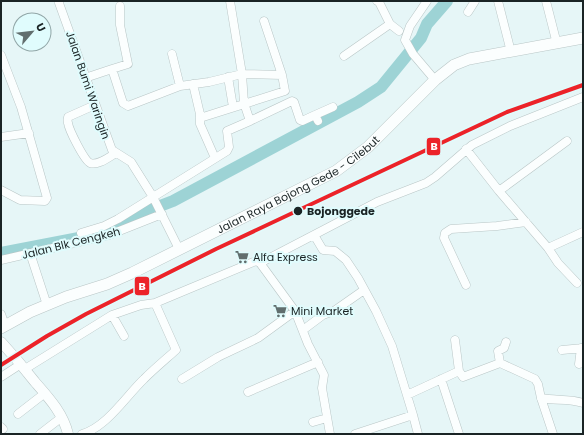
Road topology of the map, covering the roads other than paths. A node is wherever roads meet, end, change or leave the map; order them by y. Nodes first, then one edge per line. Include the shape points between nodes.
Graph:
1 (230, 1) edge
2 (377, 1) edge
3 (427, 1) edge
4 (475, 1) edge
5 (498, 1) edge
6 (546, 1) edge
7 (59, 3) dead end
8 (120, 6) dead end
9 (468, 12) dead end
10 (264, 21) dead end
11 (390, 24) junction
12 (399, 31) dead end
13 (583, 38) edge
14 (557, 44) junction
15 (511, 52) junction
16 (172, 54) dead end
17 (1, 55) edge
18 (344, 56) dead end
19 (112, 69) junction
20 (242, 74) junction
21 (282, 75) junction
22 (228, 77) junction
23 (85, 78) junction
24 (435, 80) junction
25 (193, 84) junction
26 (180, 86) junction
27 (286, 91) junction
28 (583, 97) edge
29 (244, 103) junction
30 (289, 103) junction
31 (95, 105) junction
32 (333, 107) dead end
33 (233, 108) junction
34 (200, 118) junction
35 (250, 121) junction
36 (29, 133) junction
37 (1, 137) edge
38 (567, 141) dead end
39 (466, 150) junction
40 (116, 153) junction
41 (215, 158) junction
42 (1, 190) edge
43 (499, 191) junction
44 (153, 197) junction
45 (161, 212) junction
46 (526, 222) junction
47 (583, 232) edge
48 (81, 233) dead end
49 (314, 235) junction
50 (548, 248) junction
51 (179, 249) junction
52 (30, 253) junction
53 (1, 260) edge
54 (260, 263) junction
55 (577, 283) dead end
56 (466, 285) dead end
57 (364, 290) junction
58 (155, 303) junction
59 (47, 305) junction
60 (295, 311) junction
61 (1, 314) edge
62 (112, 315) junction
63 (3, 326) edge
64 (303, 330) junction
65 (124, 336) dead end
66 (455, 340) dead end
67 (1, 342) edge
68 (506, 342) dead end
69 (582, 348) edge
70 (562, 350) dead end
71 (318, 362) junction
72 (500, 362) junction
73 (579, 364) dead end
74 (23, 367) junction
75 (459, 372) junction
76 (1, 377) edge
77 (182, 379) dead end
78 (441, 379) junction
79 (248, 392) dead end
80 (45, 394) junction
81 (407, 395) junction
82 (541, 398) junction
83 (583, 403) edge
84 (18, 414) dead end
85 (414, 415) junction
86 (62, 417) junction
87 (327, 418) junction
88 (313, 422) dead end
89 (40, 434) edge
90 (68, 434) edge
91 (82, 434) edge
92 (330, 434) edge
93 (355, 434) edge
94 (418, 434) edge
95 (459, 434) edge
96 (553, 434) edge

1 - 20 street
2 - 11 street
3 - 24 street via 410,26 405,40
4 - 9 street
5 - 15 street
6 - 14 street
7 - 23 street, Jalan Bumi Waringin
8 - 19 street via 120,25 128,64
10 - 21 street
11 - 12 street
11 - 18 street
13 - 14 main road, Jalan Raya Bojong Gede - Cilebut
14 - 15 main road, Jalan Raya Bojong Gede - Cilebut
15 - 24 main road, Jalan Raya Bojong Gede - Cilebut via 462,61
16 - 26 street
17 - 36 street
19 - 23 street
19 - 26 street via 123,103 128,106
20 - 21 street
20 - 22 street
20 - 29 street
21 - 27 street
22 - 25 street
22 - 33 street
23 - 31 street, Jalan Bumi Waringin
24 - 51 main road, Jalan Raya Bojong Gede - Cilebut via 368,147 336,171
25 - 26 street
25 - 34 street
27 - 29 street
27 - 30 street
28 - 39 street via 510,126
29 - 33 street
29 - 35 street
30 - 32 street via 294,102 302,121 317,118
30 - 35 street
31 - 40 street, Jalan Bumi Waringin via 108,142
31 - 40 street via 68,116 67,122 86,160 90,163 98,163
33 - 34 street
34 - 41 street
35 - 41 street via 227,131 228,149
36 - 37 street
36 - 42 street via 47,199 20,200
38 - 43 street
39 - 43 street
39 - 49 street via 435,177 377,202
40 - 44 street, Jalan Bumi Waringin via 130,162
41 - 44 street
43 - 46 street
44 - 45 street, Jalan Bumi Waringin
44 - 48 street via 110,223
45 - 51 street, Jalan Bumi Waringin
45 - 52 street, Jalan Blk Cengkeh via 109,235
46 - 50 street
46 - 56 street via 451,229 445,233 444,238
47 - 50 street
49 - 54 street
49 - 57 street via 324,250 335,251 346,260
50 - 55 street
51 - 59 main road, Jalan Raya Bojong Gede - Cilebut via 107,284
52 - 53 street, Jalan Blk Cengkeh
52 - 59 street
54 - 58 street via 256,261
54 - 60 street
57 - 64 street
57 - 81 street via 392,346
58 - 62 street
58 - 91 street via 176,350 143,379 102,424
59 - 63 main road, Jalan Raya Bojong Gede - Cilebut
60 - 64 street
60 - 77 street via 258,338 218,357
61 - 63 street
62 - 65 street
62 - 74 street
64 - 71 street
66 - 75 street
67 - 74 street
68 - 72 street via 504,348 498,351
69 - 70 street
69 - 73 street
71 - 79 street
71 - 87 street via 324,375 322,388
72 - 75 street via 463,377
72 - 82 street via 536,379
74 - 76 street
74 - 80 street
75 - 78 street
78 - 81 street
78 - 95 street
80 - 84 street
80 - 86 street
81 - 85 street
82 - 83 street via 576,400
82 - 96 street
85 - 93 street
85 - 94 street
86 - 89 street
86 - 90 street
87 - 88 street
87 - 92 street

